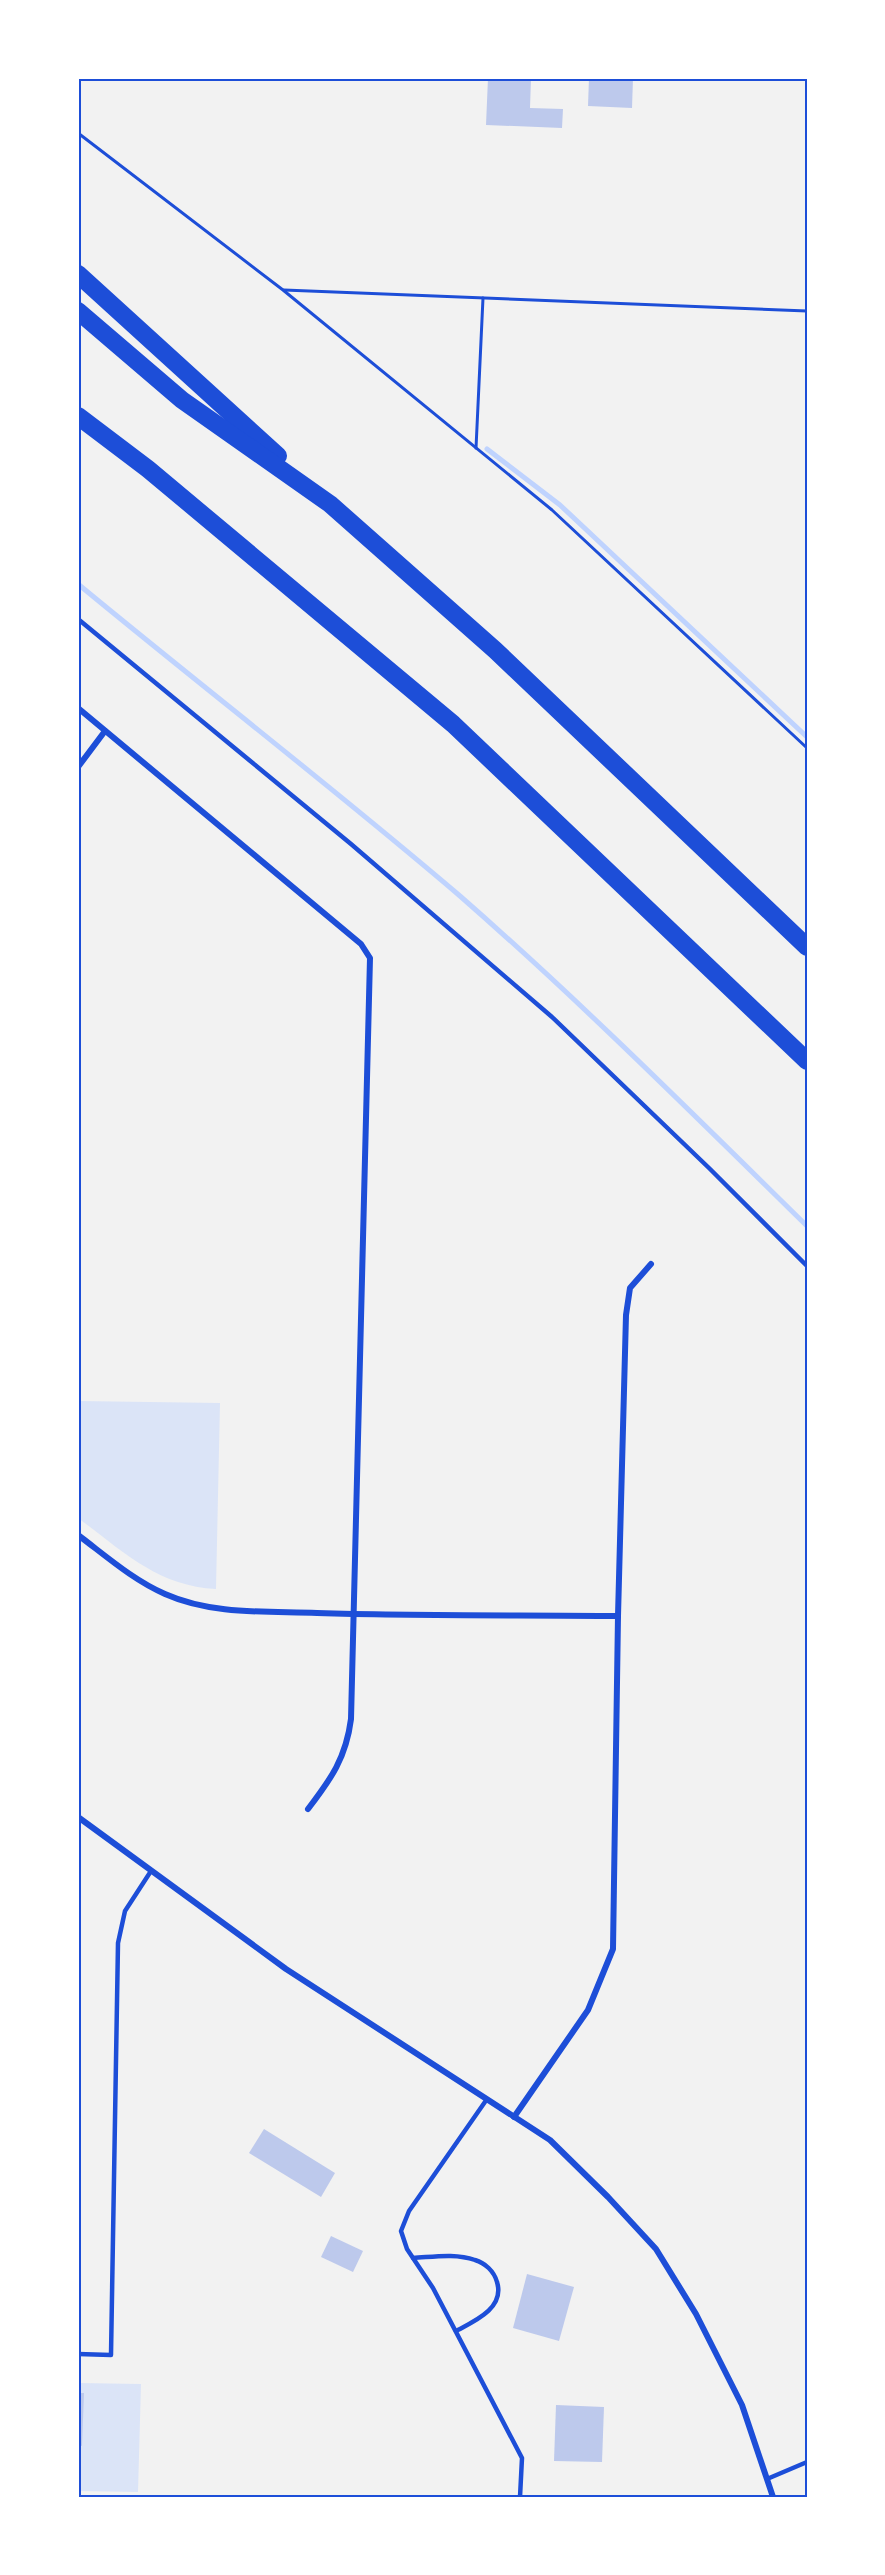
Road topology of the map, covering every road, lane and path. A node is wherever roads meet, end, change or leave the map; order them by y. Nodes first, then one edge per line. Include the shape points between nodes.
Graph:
1 (78, 133) edge
2 (78, 274) edge
3 (283, 290) junction
4 (483, 298) junction
5 (78, 311) edge
6 (807, 311) edge
7 (78, 416) edge
8 (476, 448) junction
9 (330, 504) junction
10 (78, 619) edge
11 (78, 708) edge
12 (105, 731) junction
13 (807, 748) edge
14 (78, 767) edge
15 (807, 947) edge
16 (807, 1061) edge
17 (651, 1264) dead end
18 (807, 1266) edge
19 (79, 1539) edge
20 (355, 1614) junction
21 (618, 1616) junction
22 (308, 1809) dead end
23 (78, 1817) edge
24 (151, 1871) junction
25 (487, 2098) junction
26 (514, 2116) junction
27 (413, 2258) junction
28 (456, 2331) junction
29 (78, 2354) edge
30 (807, 2462) edge
31 (767, 2480) junction
32 (520, 2497) edge
33 (773, 2497) edge

1 - 3 path
2 - 9 highway
3 - 4 path
3 - 8 path
4 - 6 path
4 - 8 path
5 - 9 highway via 182,400
7 - 16 highway via 148,469 453,724
8 - 13 path via 552,510
9 - 15 highway via 495,650
10 - 18 lane via 370,860 544,1010
11 - 12 street
12 - 14 street
12 - 20 street via 361,944 370,958
17 - 21 street via 630,1288 626,1315
19 - 20 street via 140,1581 194,1604 227,1610
20 - 21 street
20 - 22 street via 348,1742 333,1777
21 - 26 street via 613,1949 588,2010
23 - 24 street
24 - 25 street via 286,1969
24 - 29 lane via 125,1911 118,1943 111,2355
25 - 26 street
25 - 27 lane via 409,2211 401,2230
26 - 31 street via 550,2140 656,2249 696,2314 742,2405
27 - 28 lane
27 - 28 lane via 475,2259 495,2274 499,2287 497,2301 482,2318
28 - 32 lane via 522,2458
30 - 31 lane
31 - 33 street

